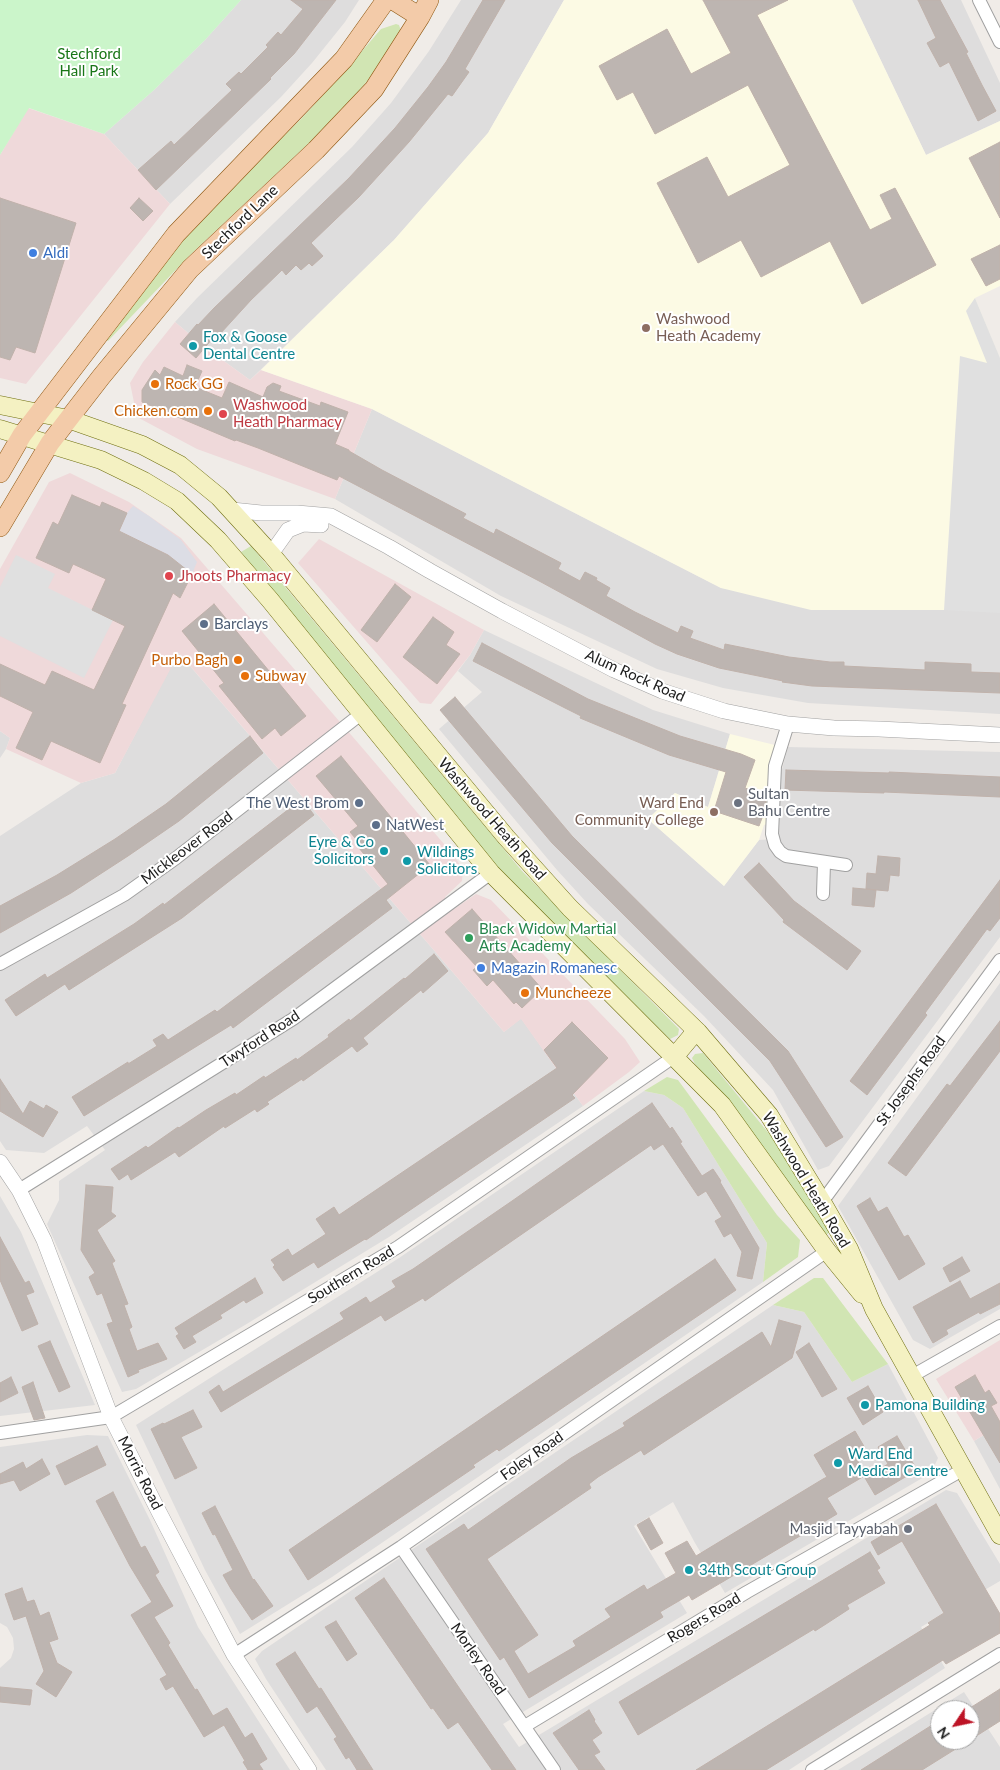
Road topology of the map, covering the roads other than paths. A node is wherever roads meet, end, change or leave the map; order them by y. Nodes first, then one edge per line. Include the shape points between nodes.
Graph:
1 (386, 0) edge
2 (393, 0) edge
3 (429, 0) edge
4 (979, 0) edge
5 (420, 17) junction
6 (1000, 42) edge
7 (0, 405) edge
8 (37, 414) junction
9 (68, 419) junction
10 (0, 429) edge
11 (22, 435) junction
12 (50, 444) junction
13 (0, 473) edge
14 (232, 510) junction
15 (0, 528) edge
16 (357, 531) junction
17 (271, 554) junction
18 (361, 714) junction
19 (788, 724) junction
20 (1000, 735) edge
21 (824, 863) junction
22 (846, 865) dead end
23 (491, 873) junction
24 (823, 894) dead end
25 (1000, 960) edge
26 (0, 964) edge
27 (696, 1031) junction
28 (675, 1056) junction
29 (0, 1162) edge
30 (19, 1190) junction
31 (822, 1202) junction
32 (826, 1251) junction
33 (874, 1308) junction
34 (1000, 1326) edge
35 (912, 1376) junction
36 (111, 1417) junction
37 (0, 1433) edge
38 (964, 1469) junction
39 (1000, 1535) edge
40 (401, 1547) junction
41 (1000, 1654) edge
42 (234, 1655) junction
43 (525, 1726) junction
44 (309, 1770) edge
45 (554, 1770) edge
46 (812, 1770) edge

1 - 8 main road via 344,59 176,234
2 - 5 main road
3 - 5 main road, Stechford Lane
4 - 6 street
5 - 9 main road, Stechford Lane via 374,89 316,150 190,269
7 - 8 main road, Washwood Heath Road
8 - 9 main road, Washwood Heath Road
8 - 11 main road
9 - 12 main road, Stechford Lane
9 - 14 main road, Washwood Heath Road via 142,445 180,465
10 - 11 main road, Washwood Heath Road
11 - 12 main road, Washwood Heath Road
11 - 13 main road
12 - 15 main road, Stechford Lane
12 - 18 main road, Washwood Heath Road via 101,460 177,501 218,540 270,600
14 - 16 street, Alum Rock Road via 332,516
14 - 17 main road, Washwood Heath Road
16 - 17 street, Alum Rock Road via 303,524 288,530
16 - 19 street, Alum Rock Road via 614,670 662,691 724,711
17 - 27 main road, Washwood Heath Road via 506,837 570,908
18 - 23 main road, Washwood Heath Road
18 - 26 street, Mickleover Road via 124,895
19 - 20 street, Alum Rock Road
19 - 21 street via 775,766 772,834 775,845 786,856
21 - 22 street
21 - 24 street
23 - 28 main road, Washwood Heath Road
23 - 30 street, Twyford Road via 293,1019
25 - 31 street, St Josephs Road
27 - 28 main road
27 - 31 main road, Washwood Heath Road via 769,1115
28 - 32 main road, Washwood Heath Road via 722,1105
28 - 36 street, Southern Road via 398,1247
29 - 30 street, Morris Road
30 - 36 street, Morris Road via 44,1240
31 - 33 main road, Washwood Heath Road via 849,1249
32 - 33 main road, Washwood Heath Road
32 - 40 street, Foley Road
33 - 35 main road, Washwood Heath Road
34 - 35 street
35 - 38 main road, Washwood Heath Road
36 - 37 street, Southern Road
36 - 42 street, Morris Road
38 - 39 main road, Washwood Heath Road
38 - 43 street, Rogers Road via 747,1592
40 - 42 street, Foley Road
40 - 43 street, Morley Road
41 - 46 street
42 - 44 street, Morris Road
43 - 45 street, Morley Road

